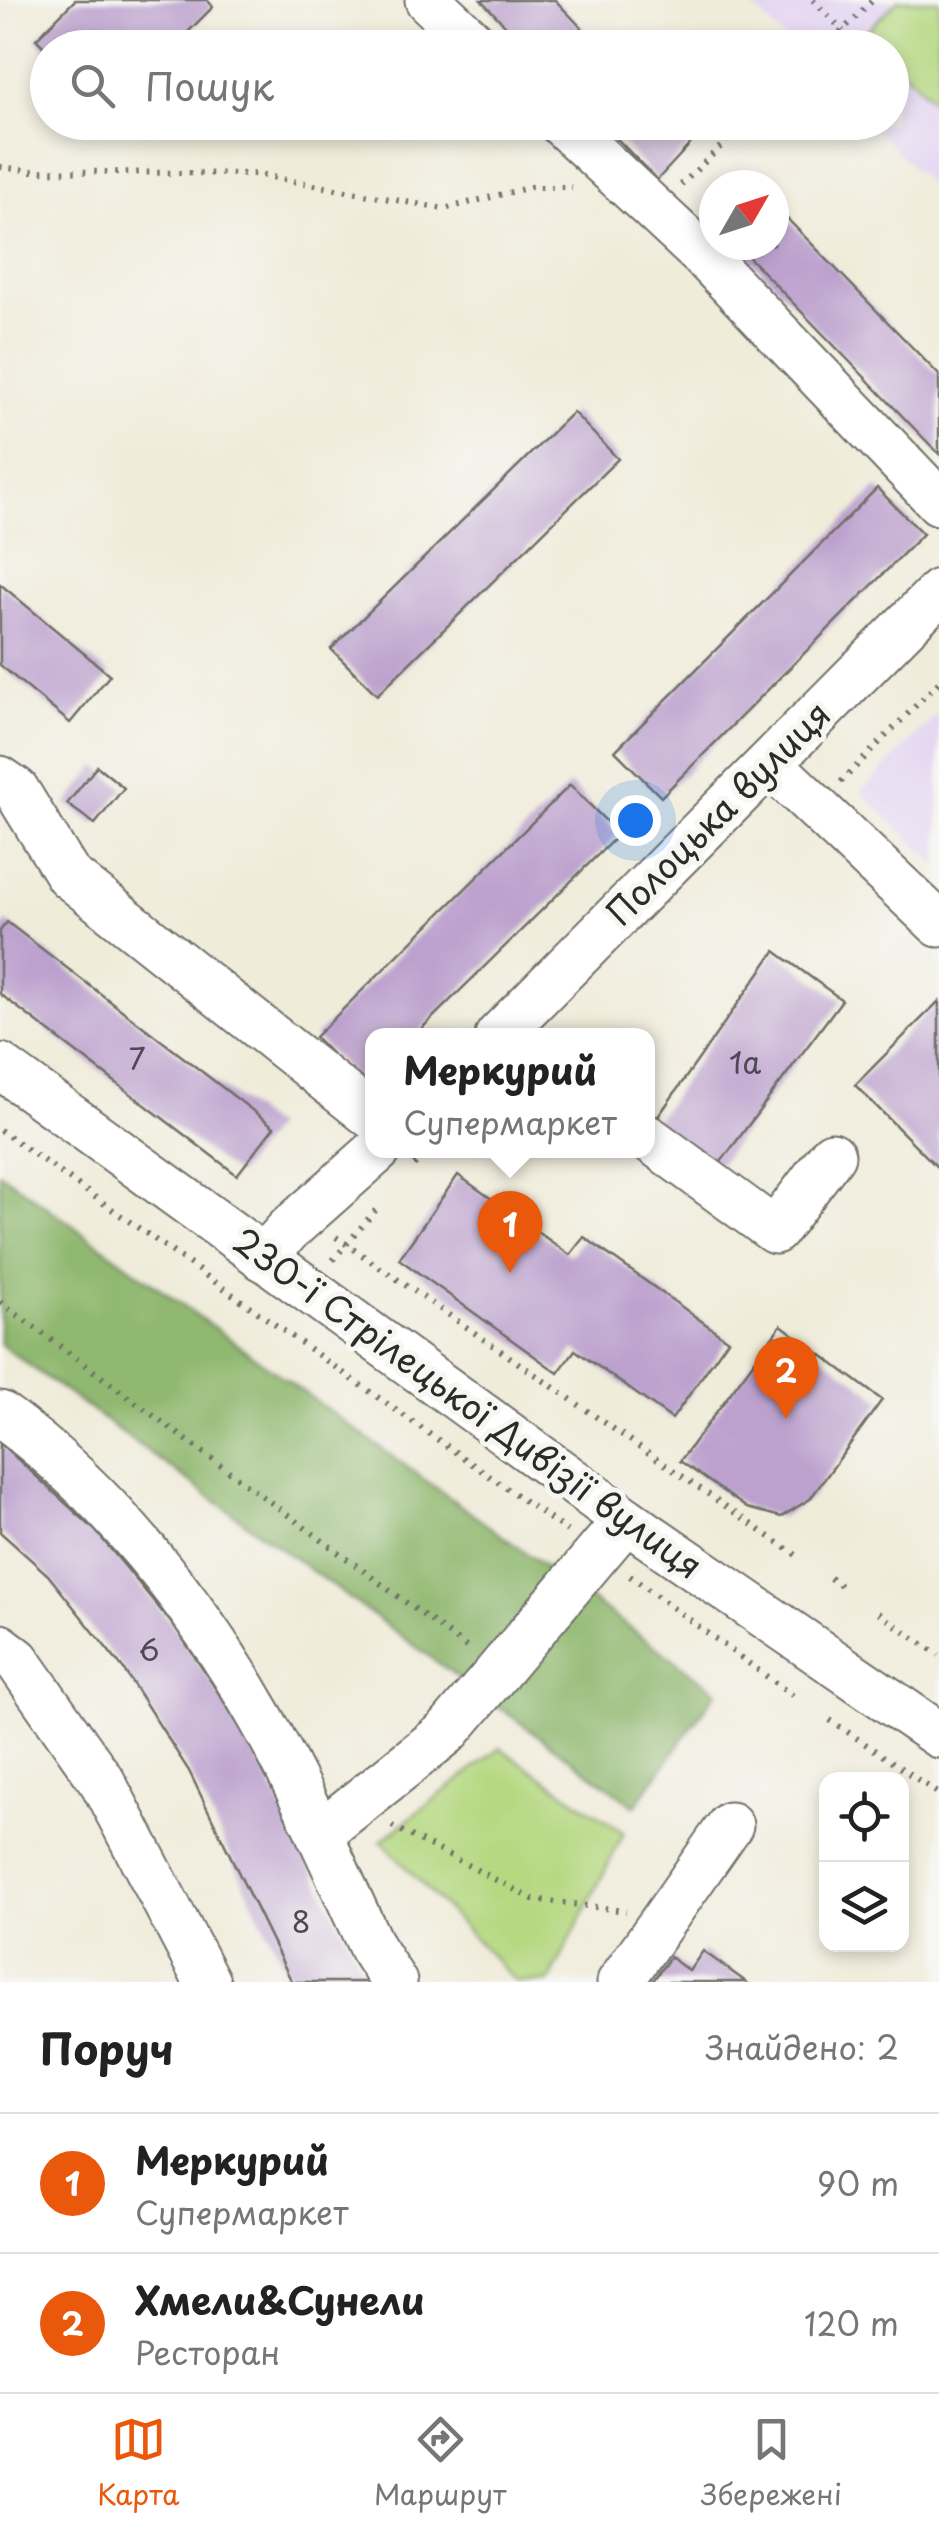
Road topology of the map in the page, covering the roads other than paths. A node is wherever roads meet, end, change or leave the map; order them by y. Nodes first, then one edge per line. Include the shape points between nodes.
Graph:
1 (428, 0) edge
2 (460, 30) edge
3 (579, 140) edge
4 (939, 502) edge
5 (939, 592) edge
6 (770, 764) junction
7 (0, 779) edge
8 (939, 924) edge
9 (509, 1028) edge
10 (0, 1066) edge
11 (365, 1110) edge
12 (655, 1143) edge
13 (832, 1155) dead end
14 (391, 1164) edge
15 (262, 1258) junction
16 (0, 1414) edge
17 (612, 1536) junction
18 (0, 1647) edge
19 (939, 1735) edge
20 (730, 1825) dead end
21 (319, 1834) junction
22 (206, 1982) edge
23 (394, 1982) edge
24 (620, 1982) edge

1 - 2 street
3 - 4 street via 709,261
5 - 6 street, Полоцька вулиця
6 - 8 street
6 - 9 street, Полоцька вулиця
7 - 11 street via 16,790 68,875
10 - 15 street, 230-ї Стрілецької Дивізії вулиця
12 - 13 street via 775,1230
14 - 15 street via 290,1229
15 - 17 street, 230-ї Стрілецької Дивізії вулиця
16 - 21 street via 110,1512 192,1612 262,1720
17 - 19 street, 230-ї Стрілецької Дивізії вулиця
17 - 21 street via 447,1732
18 - 22 street via 103,1783
20 - 24 street
21 - 23 street

